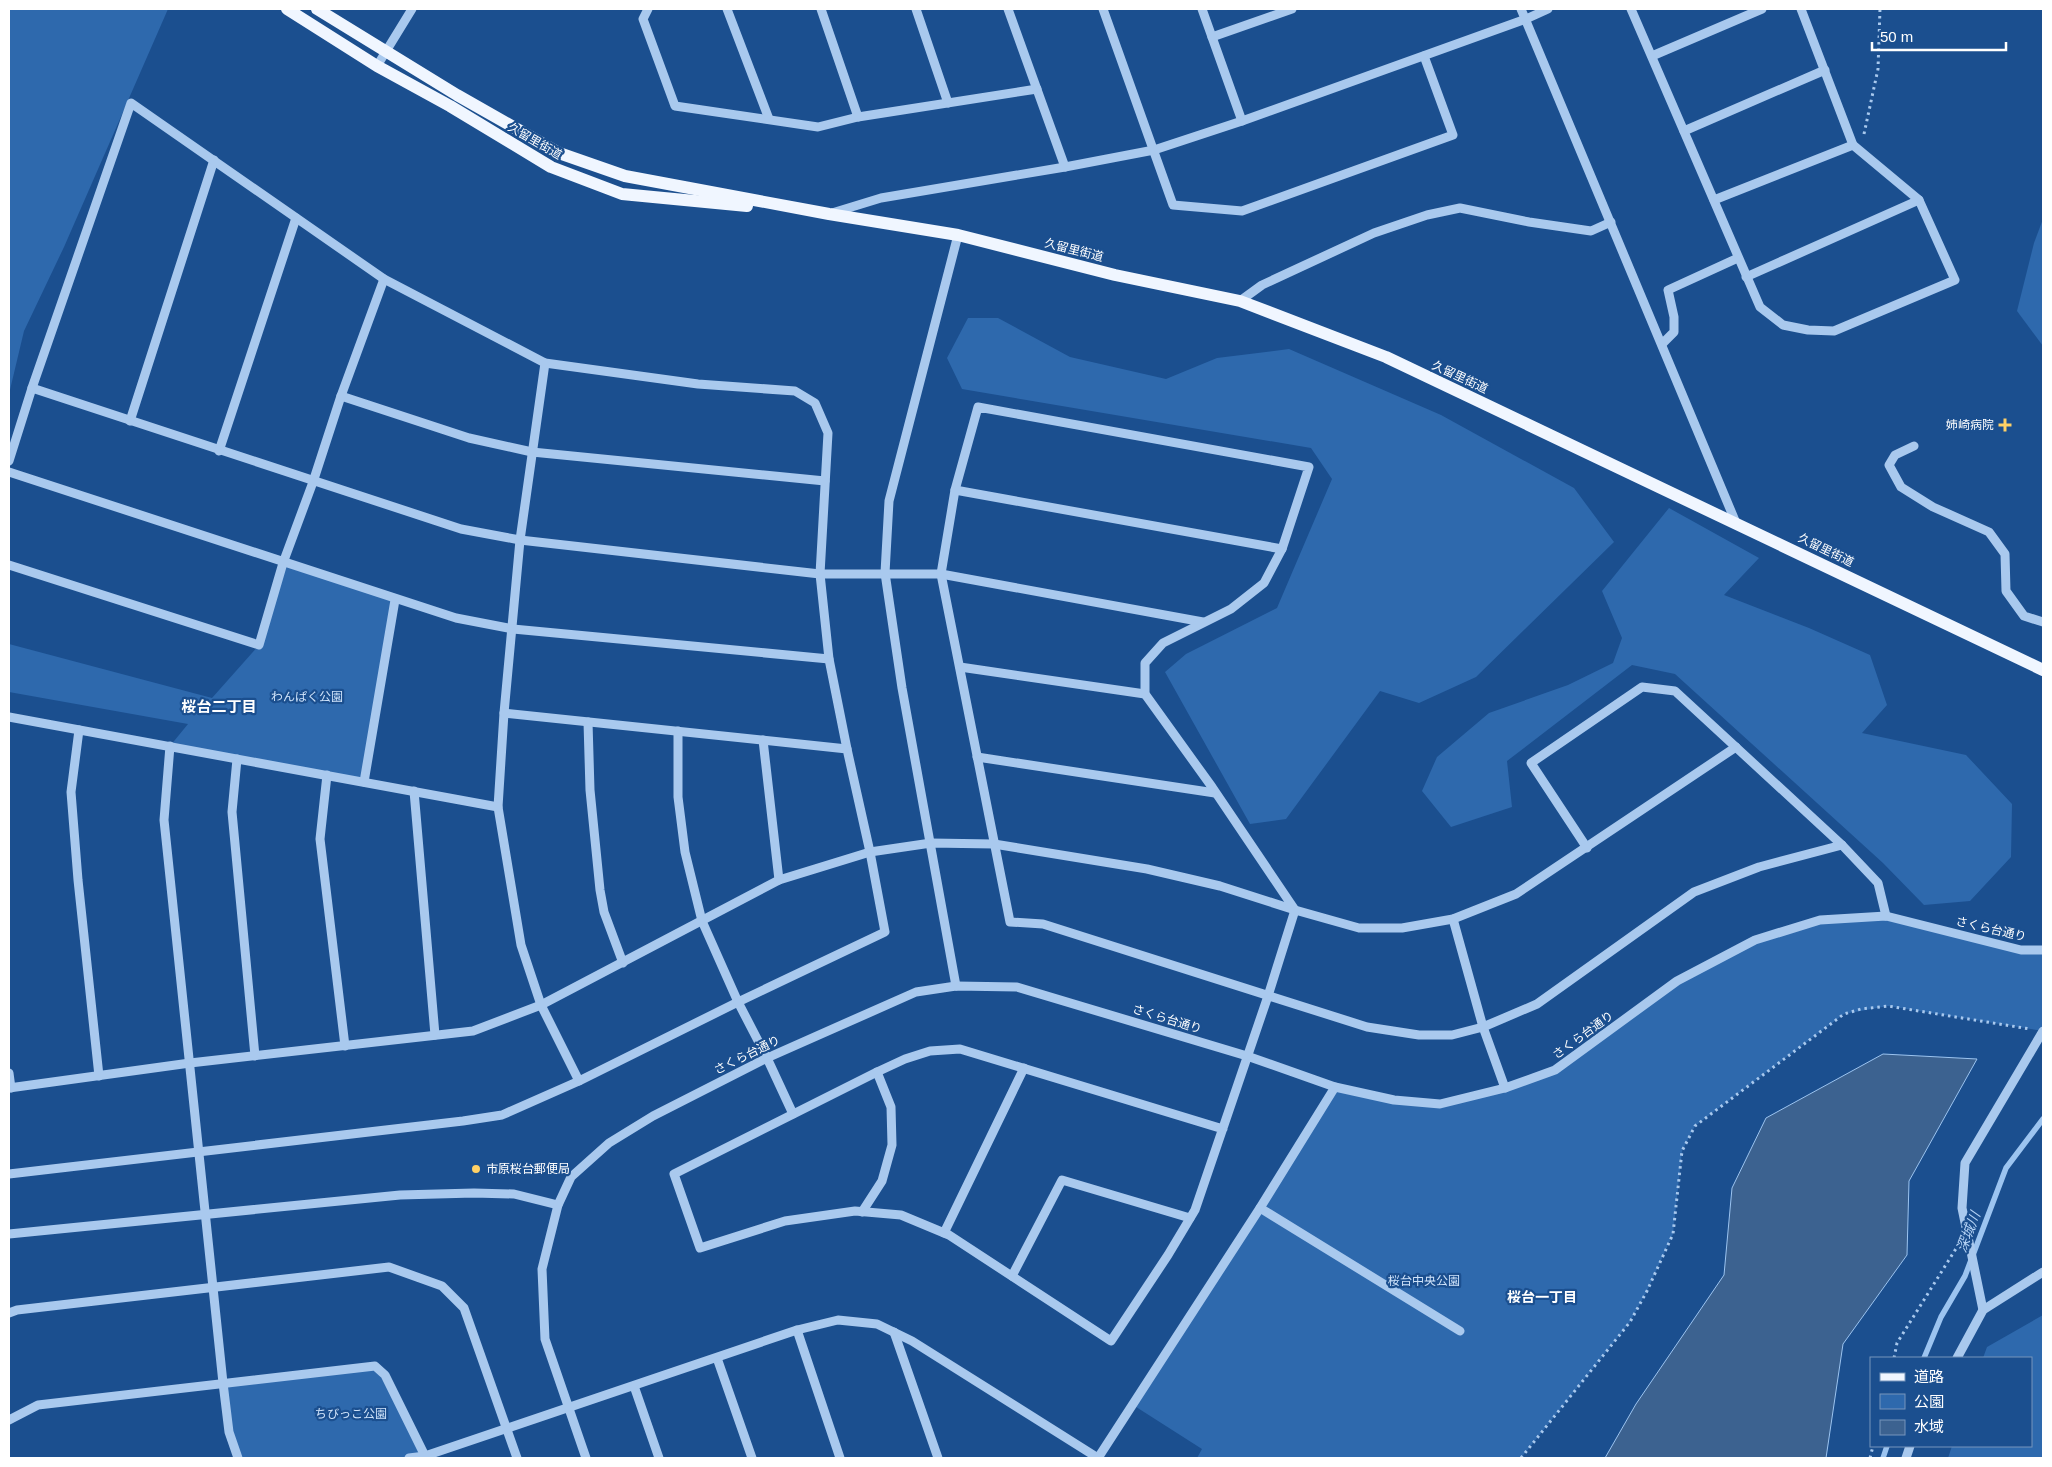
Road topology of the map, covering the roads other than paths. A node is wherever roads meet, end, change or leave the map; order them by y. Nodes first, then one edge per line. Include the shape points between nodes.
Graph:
1 (287, 9) edge
2 (317, 9) edge
3 (412, 9) edge
4 (648, 9) edge
5 (727, 9) edge
6 (821, 9) edge
7 (916, 9) edge
8 (1008, 9) edge
9 (1103, 9) edge
10 (1202, 9) edge
11 (1292, 9) edge
12 (1521, 9) edge
13 (1548, 9) edge
14 (1631, 9) edge
15 (1762, 9) edge
16 (1801, 9) edge
17 (1526, 19) junction
18 (1212, 37) junction
19 (385, 51) junction
20 (1424, 56) junction
21 (1652, 56) junction
22 (377, 66) junction
23 (1825, 70) junction
24 (1037, 89) junction
25 (948, 103) junction
26 (858, 117) junction
27 (769, 119) junction
28 (1242, 121) junction
29 (1684, 131) junction
30 (1857, 148) junction
31 (1154, 150) junction
32 (214, 160) junction
33 (1065, 167) junction
34 (1714, 200) junction
35 (1920, 200) junction
36 (829, 214) junction
37 (296, 218) junction
38 (1611, 222) junction
39 (958, 235) junction
40 (1738, 258) junction
41 (1746, 277) junction
42 (384, 279) junction
43 (1240, 301) junction
44 (1662, 344) junction
45 (545, 363) junction
46 (32, 388) junction
47 (341, 396) junction
48 (130, 420) junction
49 (1914, 446) dead end
50 (219, 451) junction
51 (532, 452) junction
52 (9, 461) edge
53 (9, 472) edge
54 (825, 481) junction
55 (314, 482) junction
56 (955, 490) junction
57 (1736, 522) junction
58 (520, 540) junction
59 (1282, 549) junction
60 (283, 563) junction
61 (9, 565) edge
62 (885, 573) junction
63 (820, 574) junction
64 (941, 574) junction
65 (395, 600) junction
66 (1204, 622) junction
67 (2043, 622) edge
68 (513, 629) junction
69 (829, 659) junction
70 (960, 667) junction
71 (2043, 670) edge
72 (1146, 694) junction
73 (504, 713) junction
74 (9, 717) edge
75 (588, 722) junction
76 (79, 730) junction
77 (678, 731) junction
78 (763, 740) junction
79 (170, 746) junction
80 (1736, 747) junction
81 (847, 749) junction
82 (977, 757) junction
83 (237, 758) junction
84 (327, 775) junction
85 (364, 782) junction
86 (414, 792) junction
87 (1215, 793) junction
88 (498, 807) junction
89 (931, 843) junction
90 (994, 844) junction
91 (1842, 846) junction
92 (1587, 848) junction
93 (870, 852) junction
94 (779, 880) junction
95 (1295, 910) junction
96 (1886, 916) junction
97 (1453, 919) junction
98 (702, 921) junction
99 (2043, 950) edge
100 (623, 963) junction
101 (956, 986) junction
102 (1268, 996) junction
103 (738, 1002) junction
104 (541, 1005) junction
105 (1483, 1027) junction
106 (2043, 1031) edge
107 (435, 1036) junction
108 (345, 1046) junction
109 (255, 1056) junction
110 (1247, 1056) junction
111 (767, 1058) junction
112 (190, 1063) junction
113 (1024, 1068) junction
114 (877, 1072) junction
115 (9, 1073) edge
116 (99, 1076) junction
117 (579, 1081) junction
118 (1335, 1087) junction
119 (10, 1088) edge
120 (1505, 1088) junction
121 (792, 1114) junction
122 (1223, 1129) junction
123 (199, 1150) junction
124 (9, 1174) edge
125 (558, 1205) junction
126 (1260, 1208) junction
127 (862, 1212) junction
128 (205, 1215) junction
129 (1190, 1218) junction
130 (944, 1233) junction
131 (9, 1234) edge
132 (2043, 1272) edge
133 (1012, 1276) junction
134 (213, 1288) junction
135 (1983, 1310) junction
136 (9, 1313) edge
137 (797, 1330) junction
138 (1460, 1331) dead end
139 (894, 1332) junction
140 (1958, 1357) edge
141 (717, 1358) junction
142 (223, 1383) junction
143 (634, 1386) junction
144 (569, 1408) junction
145 (9, 1420) edge
146 (506, 1428) junction
147 (425, 1457) edge
148 (238, 1458) edge
149 (409, 1458) edge
150 (517, 1458) edge
151 (586, 1458) edge
152 (659, 1458) edge
153 (752, 1458) edge
154 (840, 1458) edge
155 (938, 1458) edge
156 (1098, 1458) edge

1 - 22 main road, 久留里街道
2 - 19 main road, 久留里街道
3 - 19 street
4 - 27 street via 643,19 675,106
5 - 27 street
6 - 26 street
7 - 25 street
8 - 24 street
9 - 31 street
10 - 18 street
11 - 18 street
12 - 17 street
13 - 17 street
14 - 21 street
15 - 21 street
16 - 23 street
17 - 20 street
17 - 38 street
18 - 28 street
19 - 22 street
19 - 36 main road, 久留里街道 via 559,153 625,176
20 - 28 street
20 - 31 street via 1453,135 1242,211 1173,204
21 - 29 street
22 - 36 main road, 久留里街道 via 551,167 622,194
23 - 29 street
23 - 30 street
24 - 25 street
24 - 33 street
25 - 26 street
26 - 27 street via 818,128
28 - 31 street
29 - 34 street
30 - 34 street
30 - 35 street
31 - 33 street
32 - 37 street
32 - 46 street via 130,103
32 - 48 street
33 - 36 street via 881,198
34 - 40 street
35 - 41 street
35 - 41 street via 1955,280 1834,331 1808,330 1783,324 1760,307
36 - 39 main road, 久留里街道
37 - 42 street
37 - 50 street
38 - 43 street via 1591,231 1460,208 1427,215 1339,249 1262,285
38 - 44 street
39 - 43 main road, 久留里街道 via 1115,275
39 - 62 street via 889,501
40 - 41 street
40 - 44 street via 1668,290 1674,332
42 - 45 street
42 - 47 street
43 - 57 main road, 久留里街道 via 1386,357
44 - 57 street
45 - 51 street
45 - 54 street via 698,384 795,391 815,403 828,432
46 - 48 street
46 - 52 street
47 - 51 street via 469,438
47 - 55 street
48 - 50 street
49 - 67 street via 1895,455 1888,465 1901,487 1933,507 1989,532 2004,554 2006,592 2024,616
50 - 55 street
51 - 54 street
51 - 58 street
53 - 60 street
54 - 63 street
55 - 58 street via 461,529
55 - 60 street
56 - 59 street
56 - 59 street via 978,407 1309,467
56 - 64 street
57 - 71 main road, 久留里街道
58 - 63 street
58 - 68 street
59 - 66 street via 1264,583 1231,609
60 - 61 street via 259,645
60 - 65 street
62 - 63 street
62 - 64 street
62 - 89 street via 902,688
63 - 69 street
64 - 66 street
64 - 70 street
65 - 68 street via 456,618
65 - 85 street
66 - 72 street via 1163,642 1145,663
68 - 69 street
68 - 73 street
69 - 81 street
70 - 72 street
70 - 82 street
72 - 87 street
73 - 75 street
73 - 88 street
74 - 76 street
75 - 77 street
75 - 100 street via 590,790 600,890 604,912
76 - 79 street
76 - 116 street via 71,792
77 - 78 street
77 - 98 street via 678,797 686,852
78 - 81 street
78 - 94 street
79 - 83 street
79 - 112 street via 164,820
80 - 91 street
80 - 92 street
80 - 92 street via 1675,692 1642,687 1634,692 1530,763
81 - 93 street
82 - 87 street
82 - 90 street
83 - 84 street
83 - 109 street via 232,812
84 - 85 street
84 - 108 street via 320,839
85 - 86 street
86 - 88 street
86 - 107 street
87 - 95 street
88 - 104 street via 521,945
89 - 90 street
89 - 93 street
89 - 101 street
90 - 95 street via 1156,871 1220,886
90 - 102 street via 1010,922 1043,924
91 - 96 street via 1878,883
91 - 105 street via 1759,867 1694,892 1537,1004
92 - 97 street via 1516,894
93 - 94 street
93 - 103 street via 885,932
94 - 98 street
95 - 97 street via 1359,928 1402,928
95 - 102 street
96 - 99 street, さくら台通り via 2021,950
96 - 120 street, さくら台通り via 1820,920 1755,940 1677,981 1555,1070
97 - 105 street
98 - 100 street
98 - 103 street
100 - 104 street
101 - 110 street, さくら台通り via 1018,987
101 - 111 street, さくら台通り via 916,992
102 - 105 street via 1367,1027 1419,1035 1452,1035
102 - 110 street
103 - 111 street
103 - 117 street
104 - 107 street via 473,1031
104 - 117 street
105 - 120 street
106 - 135 street via 1965,1163 1962,1208
107 - 108 street
108 - 109 street
109 - 112 street
110 - 118 street, さくら台通り
110 - 122 street
111 - 121 street
111 - 125 street, さくら台通り via 652,1116 609,1143 571,1177
112 - 116 street
112 - 123 street
113 - 114 street via 960,1049 930,1051
113 - 122 street
113 - 130 street
114 - 121 street
114 - 127 street via 891,1107 892,1145 882,1181
115 - 119 street
116 - 119 street
117 - 123 street via 502,1115
118 - 120 street, さくら台通り via 1394,1100 1440,1104
118 - 126 street
121 - 127 street via 674,1174 700,1248 785,1221
122 - 129 street
123 - 124 street
123 - 128 street
125 - 128 street via 514,1194 465,1193 400,1195
125 - 144 street, さくら台通り via 542,1269 544,1319 546,1339
126 - 138 street
126 - 156 street
127 - 130 street via 901,1215
128 - 131 street
128 - 134 street
129 - 133 street via 1062,1180
129 - 133 street via 1111,1341
130 - 133 street
132 - 135 street
134 - 136 street
134 - 142 street
134 - 146 street via 388,1267 442,1286 464,1308
135 - 140 street
137 - 139 street via 838,1320 877,1324
137 - 141 street
137 - 154 street
139 - 155 street
139 - 156 street
141 - 143 street
141 - 153 street
142 - 145 street via 38,1405
142 - 147 street via 375,1366 385,1375
142 - 148 street via 229,1432
143 - 144 street
143 - 152 street
144 - 146 street
144 - 151 street, さくら台通り
146 - 147 street
146 - 150 street
147 - 149 street

